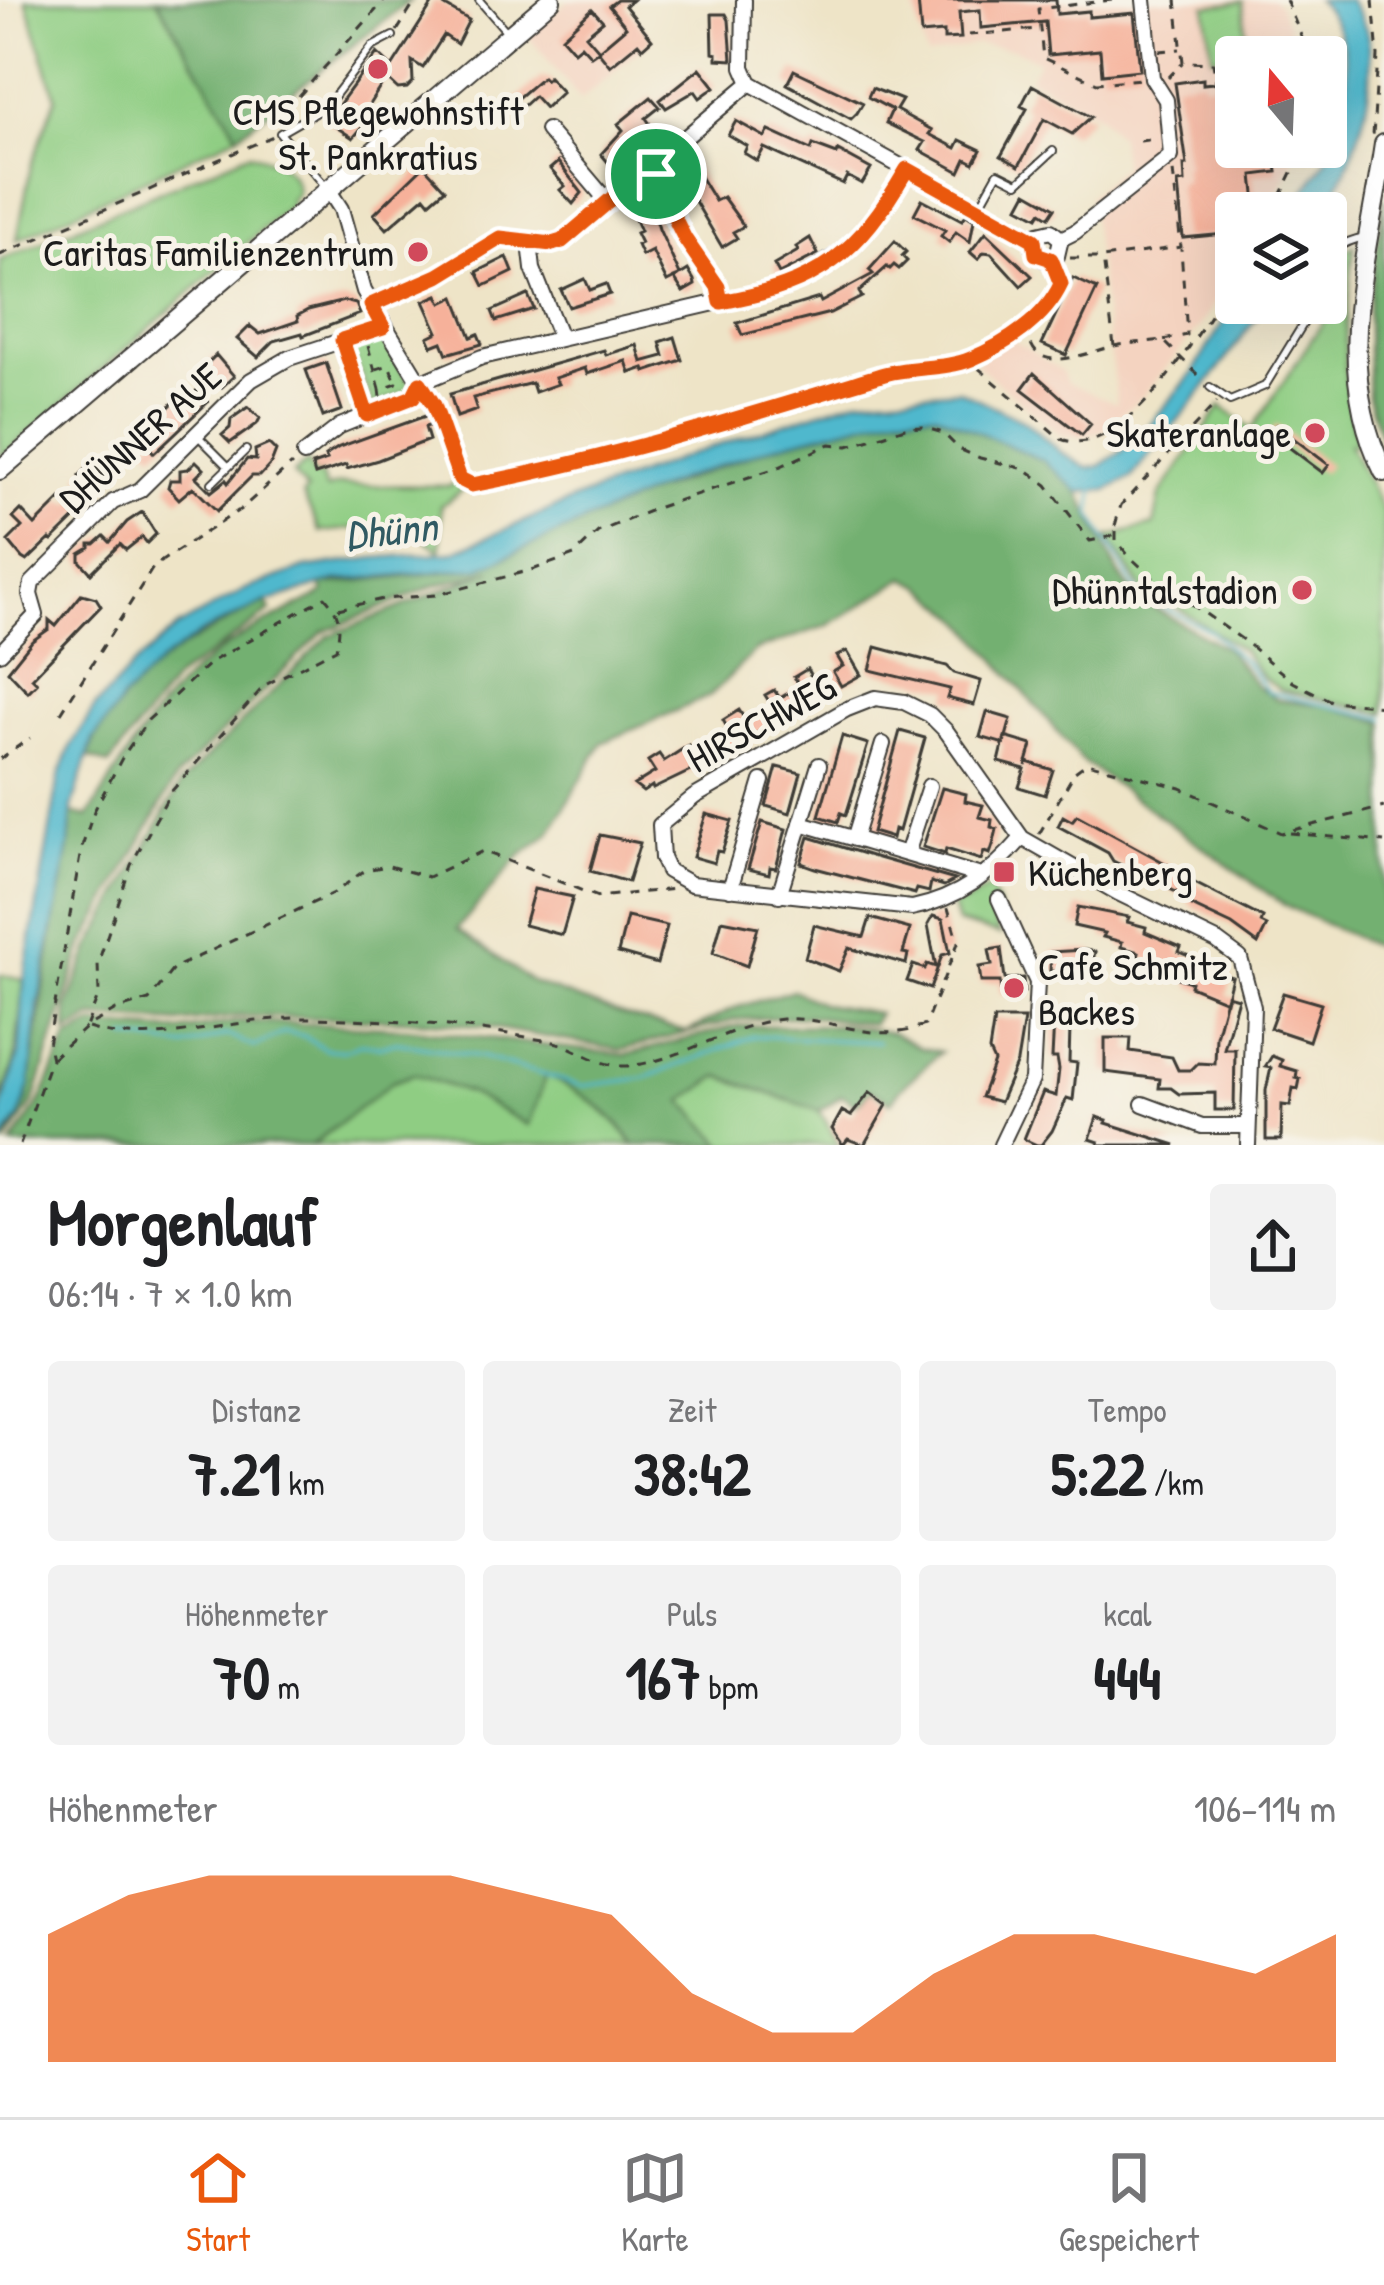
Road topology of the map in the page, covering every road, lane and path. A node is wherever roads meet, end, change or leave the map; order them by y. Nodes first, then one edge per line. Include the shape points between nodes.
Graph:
1 (385, 0) edge
2 (422, 0) edge
3 (478, 0) edge
4 (551, 0) edge
5 (744, 0) edge
6 (1112, 0) edge
7 (1144, 0) edge
8 (1176, 0) edge
9 (1286, 0) edge
10 (1040, 29) junction
11 (510, 35) junction
12 (969, 35) dead end
13 (393, 36) joint
14 (1301, 36) edge
15 (1181, 49) junction
16 (1149, 52) junction
17 (1183, 62) junction
18 (1215, 76) edge
19 (750, 83) junction
20 (1155, 83) junction
21 (547, 130) dead end
22 (280, 133) junction
23 (1162, 138) dead end
24 (1140, 141) dead end
25 (1384, 144) edge
26 (1053, 151) dead end
27 (1172, 157) junction
28 (649, 167) junction
29 (907, 169) junction
30 (328, 189) junction
31 (608, 202) junction
32 (979, 207) junction
33 (1369, 236) junction
34 (1034, 240) junction
35 (1347, 240) edge
36 (530, 243) junction
37 (1181, 247) junction
38 (1058, 249) junction
39 (0, 255) edge
40 (1103, 257) junction
41 (721, 302) junction
42 (371, 305) junction
43 (1215, 306) edge
44 (1303, 324) edge
45 (383, 327) junction
46 (1028, 327) junction
47 (367, 333) junction
48 (560, 337) junction
49 (342, 340) junction
50 (1163, 340) junction
51 (1114, 346) junction
52 (1181, 359) junction
53 (969, 360) junction
54 (374, 370) junction
55 (397, 382) dead end
56 (420, 383) junction
57 (1210, 387) joint
58 (380, 388) dead end
59 (1223, 396) junction
60 (367, 415) junction
61 (197, 434) junction
62 (246, 450) dead end
63 (304, 454) joint
64 (229, 467) junction
65 (0, 470) edge
66 (1384, 472) edge
67 (212, 484) dead end
68 (1115, 523) junction
69 (336, 610) junction
70 (0, 652) edge
71 (1382, 704) edge
72 (62, 713) dead end
73 (30, 738) dead end
74 (883, 744) dead end
75 (0, 758) edge
76 (819, 765) dead end
77 (762, 781) dead end
78 (928, 786) dead end
79 (1384, 807) edge
80 (801, 823) junction
81 (1281, 832) junction
82 (854, 839) junction
83 (1028, 842) junction
84 (1384, 842) edge
85 (907, 854) junction
86 (981, 876) junction
87 (691, 884) junction
88 (730, 889) junction
89 (779, 895) junction
90 (999, 899) dead end
91 (946, 902) junction
92 (86, 1027) junction
93 (51, 1059) junction
94 (1143, 1104) dead end
95 (1248, 1126) junction
96 (20, 1145) edge
97 (1001, 1145) edge
98 (1248, 1145) edge

1 - 22 path via 280,117
2 - 13 path
3 - 11 lane
4 - 11 main road
5 - 19 street
6 - 10 path via 1038,9
7 - 16 street
8 - 15 path
9 - 14 path
10 - 12 path
10 - 20 path via 1043,58 1096,83
11 - 30 main road
13 - 22 lane via 372,47 327,106
15 - 16 path
15 - 17 path
16 - 20 street
17 - 18 path via 1213,63
17 - 20 path
19 - 28 street
19 - 29 street
20 - 27 street via 1166,100
21 - 31 street
22 - 30 lane
22 - 39 path
23 - 24 path
25 - 33 main road
26 - 32 lane via 1018,183 998,173
27 - 37 path
27 - 38 street
28 - 31 street
28 - 41 street
29 - 32 street
29 - 41 street via 870,226 830,263 788,286
30 - 42 street
30 - 65 main road
31 - 36 street via 562,241
32 - 34 street
33 - 35 lane
33 - 66 main road via 1356,381
34 - 38 street via 1036,254
34 - 38 street via 1051,231
36 - 42 street via 500,238
36 - 48 street
37 - 40 path
37 - 50 path via 1187,335
38 - 40 path via 1072,260
38 - 46 path via 1061,284
40 - 51 path
41 - 48 street
42 - 45 street
43 - 52 path
44 - 59 lane via 1265,386 1230,401
45 - 47 street, DHÜNNER AUE
45 - 56 street
46 - 51 path via 1034,350 1060,361
46 - 53 path
47 - 49 street, DHÜNNER AUE
47 - 54 path
48 - 56 street via 482,356
49 - 60 street
49 - 61 street, DHÜNNER AUE via 269,368
50 - 51 path
50 - 52 path
52 - 53 path via 1108,434 1072,444
52 - 57 path
53 - 56 path via 900,369 472,485 460,479
54 - 55 path via 389,365
54 - 58 path
56 - 60 street via 413,397
57 - 59 lane
59 - 68 path via 1121,505
60 - 63 street
61 - 64 lane
61 - 70 street, DHÜNNER AUE via 140,490 113,502 32,584 36,615
62 - 64 lane
63 - 72 path via 241,509 154,566
64 - 67 lane
68 - 69 path via 1112,536 1090,541 1025,469 959,449 943,433 905,428 830,444 659,507 535,569
68 - 71 path via 1117,541 1140,566 1293,682 1331,701
69 - 92 path via 336,649 265,686 170,793 131,865
69 - 93 path via 326,597 211,662 148,720 123,756 81,850
73 - 75 path
74 - 82 street, HIRSCHWEG
76 - 80 street, HIRSCHWEG
77 - 88 street, HIRSCHWEG
78 - 85 street
79 - 81 path
80 - 82 street
80 - 89 street, HIRSCHWEG
81 - 83 path via 1181,788 1087,763
81 - 84 path
82 - 85 street
83 - 86 street
83 - 87 street, HIRSCHWEG via 930,716 874,698 671,813 660,825 662,858
83 - 95 street, HIRSCHWEG via 1240,958 1253,1007
85 - 86 street
86 - 91 street
87 - 88 street
87 - 92 path via 598,897 483,850 428,877 389,866 365,870 334,893 174,968 149,1000
88 - 89 street
89 - 91 street via 912,908
90 - 97 street via 1037,982 1032,1079
91 - 92 path via 958,943 925,1024 907,1033 788,1018 624,1066 562,1044 423,1024 298,1017 110,1035
92 - 93 path
93 - 96 path
94 - 95 street via 1202,1126
95 - 98 street, HIRSCHWEG

